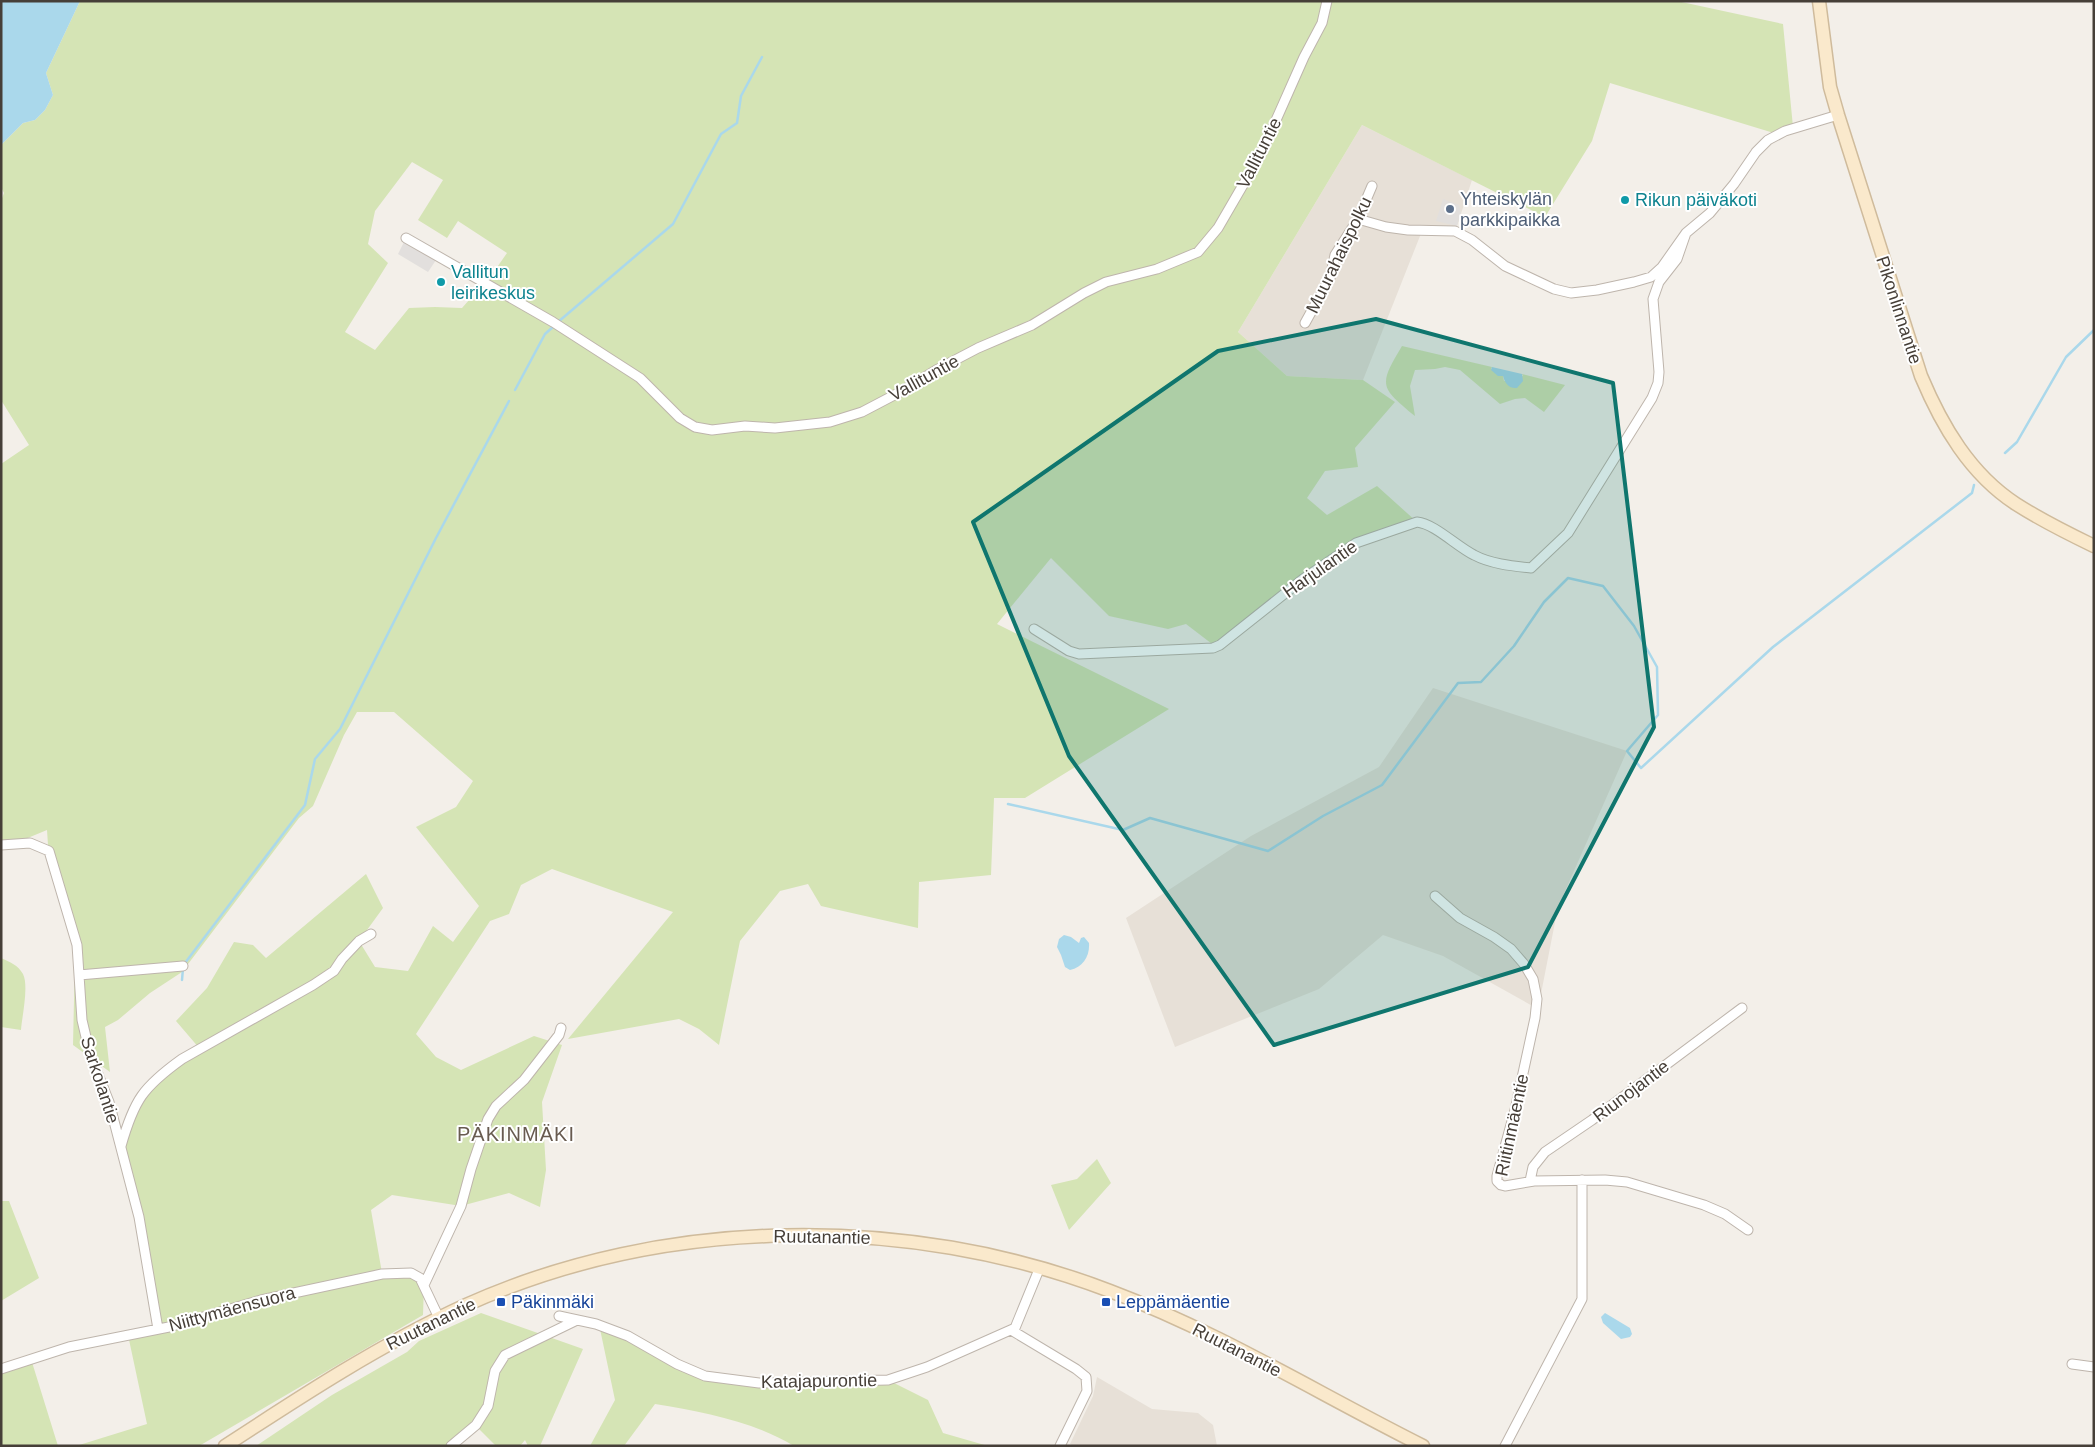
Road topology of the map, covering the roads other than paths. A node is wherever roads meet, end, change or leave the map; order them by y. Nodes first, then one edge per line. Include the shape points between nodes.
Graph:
1 (1327, 1) edge
2 (1819, 1) edge
3 (1838, 115) junction
4 (1372, 186) dead end
5 (1358, 219) junction
6 (1686, 233) junction
7 (406, 238) dead end
8 (1305, 323) dead end
9 (2094, 546) edge
10 (1034, 630) dead end
11 (1, 845) edge
12 (1435, 896) dead end
13 (371, 934) dead end
14 (183, 966) dead end
15 (79, 975) junction
16 (1742, 1008) dead end
17 (561, 1028) dead end
18 (120, 1146) junction
19 (1582, 1180) junction
20 (1530, 1181) junction
21 (1748, 1230) dead end
22 (1040, 1267) junction
23 (424, 1285) junction
24 (559, 1316) dead end
25 (439, 1318) junction
26 (575, 1321) junction
27 (158, 1329) junction
28 (1011, 1330) junction
29 (2072, 1364) dead end
30 (2094, 1367) edge
31 (1, 1369) edge
32 (225, 1446) edge
33 (451, 1446) edge
34 (1060, 1446) edge
35 (1424, 1446) edge
36 (1505, 1446) edge

1 - 7 street, Vallituntie via 1322,23 1261,154 1218,228 1198,252 1157,268 1106,282 1032,325 978,348 862,412 830,422 798,427 745,426 712,430 696,427 680,418 640,378 556,324
2 - 3 street, Pikonlinnantie via 1830,87
3 - 6 street via 1784,130 1768,140 1710,213
3 - 9 street, Pikonlinnantie via 1921,376 1946,430 1969,461 2002,494 2040,519
4 - 5 street, Muurahaispolku
5 - 6 street via 1408,230 1455,231 1522,276 1571,293 1651,277
5 - 8 street, Muurahaispolku via 1335,254 1330,278
6 - 10 street, Harjulantie via 1677,259 1659,282 1653,299 1659,372 1652,398 1568,533 1531,568 1476,556 1433,527 1416,522 1356,543 1213,648 1079,654
11 - 15 street, Sarkolantie via 30,843 50,851 77,945
12 - 20 street, Riitinmäentie via 1460,918 1511,949 1533,979 1536,1018 1497,1181 1505,1186
13 - 18 street via 353,947 334,971 314,985 169,1068 138,1100
14 - 15 street
15 - 18 street, Sarkolantie via 82,1020 90,1054 109,1102
16 - 20 street, Riunojantie via 1545,1152 1533,1167
17 - 23 street via 524,1080 496,1106 488,1119 461,1206
18 - 27 street, Sarkolantie via 139,1217
19 - 20 street, Riitinmäentie
19 - 21 street, Riitinmäentie via 1644,1186 1704,1205 1725,1214
19 - 36 street via 1582,1299
22 - 25 street, Ruutanantie via 977,1252 875,1238 834,1235 749,1237 640,1250 596,1261 498,1292
22 - 28 street via 1015,1328
22 - 35 street, Ruutanantie via 1169,1315
23 - 25 street
23 - 27 street, Niittymäensuora via 412,1273 382,1274 261,1300
24 - 26 street, Katajapurontie
25 - 32 street, Ruutanantie via 320,1384
26 - 28 street, Katajapurontie via 596,1324 628,1336 705,1376 759,1383 888,1380 927,1367
26 - 33 street via 506,1355 496,1371 488,1406 476,1426
27 - 31 street, Niittymäensuora via 69,1347
28 - 34 street via 1086,1377 1087,1390
29 - 30 street

